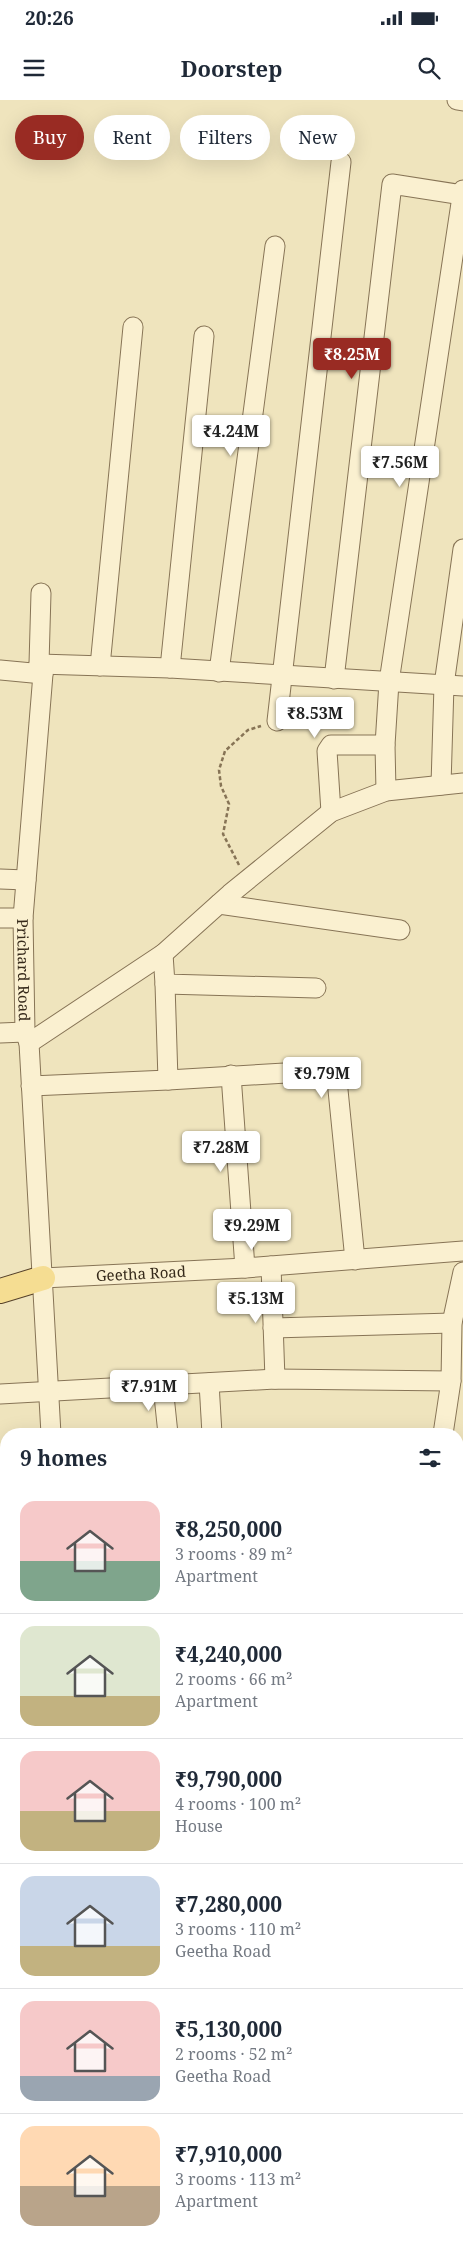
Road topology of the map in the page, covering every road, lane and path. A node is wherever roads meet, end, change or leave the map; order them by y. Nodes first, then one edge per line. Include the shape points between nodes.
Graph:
1 (456, 100) edge
2 (463, 101) edge
3 (341, 162) dead end
4 (463, 193) edge
5 (275, 246) dead end
6 (133, 327) dead end
7 (204, 336) dead end
8 (463, 549) edge
9 (41, 593) dead end
10 (100, 666) junction
11 (170, 668) junction
12 (41, 669) junction
13 (0, 670) edge
14 (220, 672) junction
15 (281, 676) junction
16 (334, 679) junction
17 (389, 682) junction
18 (444, 685) junction
19 (463, 686) edge
20 (277, 721) joint
21 (385, 745) junction
22 (463, 783) edge
23 (440, 785) junction
24 (386, 791) junction
25 (331, 812) junction
26 (238, 870) dead end
27 (0, 879) edge
28 (26, 880) junction
29 (219, 904) junction
30 (0, 918) edge
31 (22, 918) junction
32 (400, 930) dead end
33 (163, 954) junction
34 (164, 984) junction
35 (316, 988) dead end
36 (0, 1033) edge
37 (27, 1038) junction
38 (231, 1075) junction
39 (168, 1080) junction
40 (30, 1086) junction
41 (463, 1251) edge
42 (355, 1260) junction
43 (271, 1266) junction
44 (245, 1268) junction
45 (463, 1272) edge
46 (43, 1278) junction
47 (0, 1291) edge
48 (452, 1323) junction
49 (273, 1328) junction
50 (275, 1380) junction
51 (451, 1381) junction
52 (209, 1383) junction
53 (163, 1386) junction
54 (48, 1391) junction
55 (0, 1394) edge
56 (51, 1428) edge
57 (167, 1428) edge
58 (212, 1428) edge
59 (444, 1428) edge

1 - 2 street
3 - 15 street
4 - 16 street via 392,184
4 - 17 street
5 - 14 street
6 - 10 street
7 - 11 street
8 - 18 street
9 - 12 street
10 - 11 street
10 - 12 street
11 - 14 street
12 - 13 street
12 - 28 street
14 - 15 street
15 - 16 street
15 - 20 street
16 - 17 street
17 - 18 street
17 - 21 street
18 - 19 street
18 - 23 street
20 - 26 path via 248,730 239,737 225,751 219,770 221,786 229,804 223,834 239,863
21 - 24 street
21 - 25 street via 331,745 327,751
22 - 23 street
23 - 24 street
24 - 25 street
25 - 29 street
27 - 28 street
28 - 31 street
29 - 32 street
29 - 33 street
30 - 31 street, Prichard Road
31 - 37 street, Prichard Road
33 - 34 street
33 - 37 street
34 - 35 street
34 - 39 street
36 - 37 street
37 - 40 street, Prichard Road
38 - 39 street
38 - 42 street via 336,1070
38 - 44 street
39 - 40 street
40 - 46 street, Prichard Road
41 - 42 street, Geetha Road
42 - 43 street, Geetha Road
43 - 44 street, Geetha Road
43 - 49 street
44 - 46 street, Geetha Road
45 - 48 street
46 - 47 main road, Geetha Road
46 - 54 street, Prichard Road
48 - 49 street
48 - 51 street
49 - 50 street
50 - 51 street
50 - 52 street
51 - 59 street
52 - 53 street
52 - 58 street
53 - 54 street
53 - 57 street
54 - 55 street
54 - 56 street, Prichard Road

